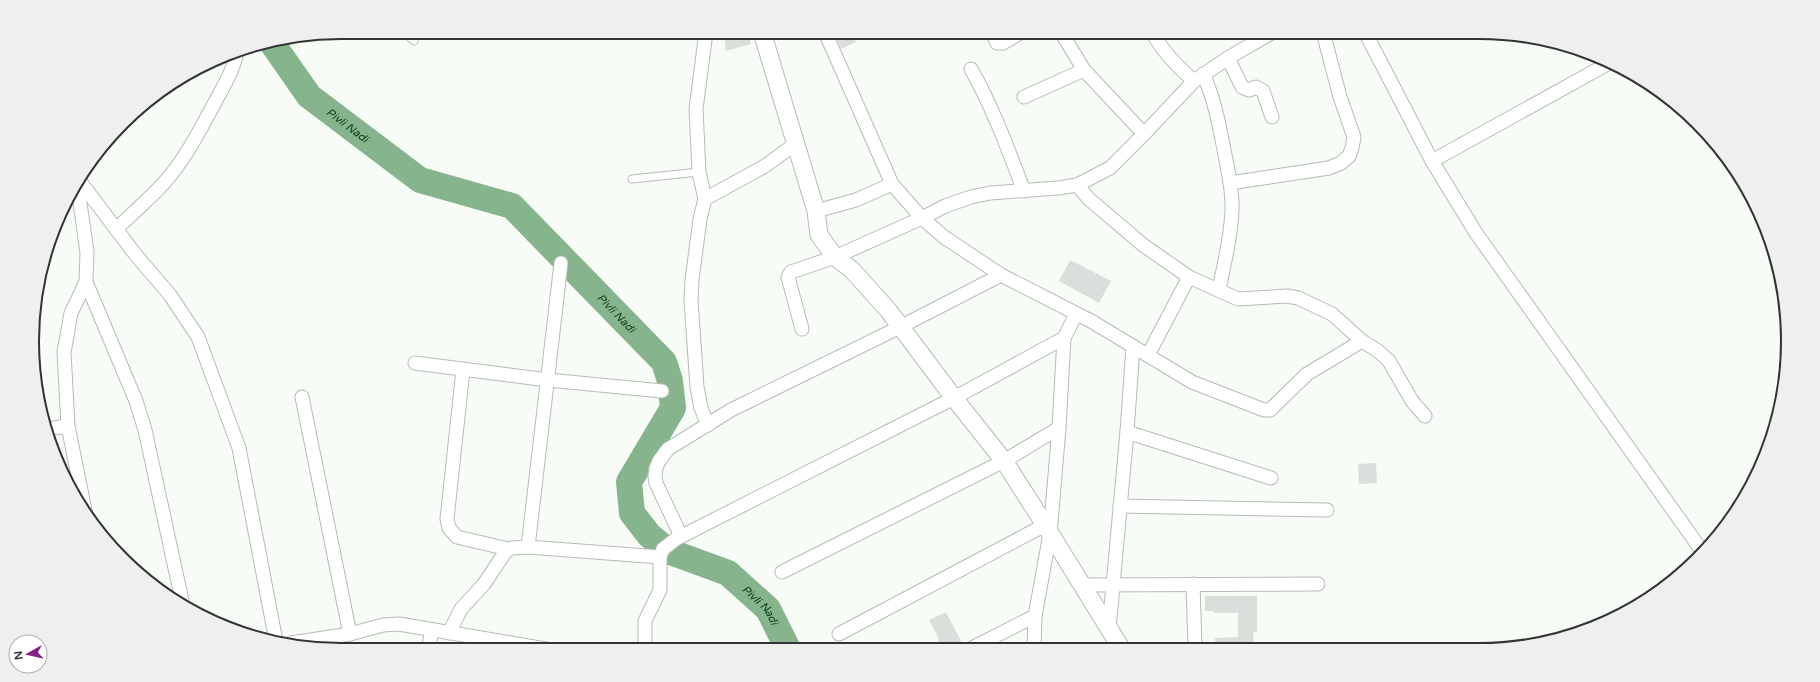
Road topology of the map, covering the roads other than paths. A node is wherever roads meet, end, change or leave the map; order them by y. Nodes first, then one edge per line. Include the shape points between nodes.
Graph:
1 (705, 39) edge
2 (764, 39) edge
3 (828, 39) edge
4 (995, 39) edge
5 (1009, 39) edge
6 (1067, 39) edge
7 (1156, 39) edge
8 (1256, 39) edge
9 (1325, 39) edge
10 (1369, 39) edge
11 (236, 58) edge
12 (1228, 58) junction
13 (1604, 66) edge
14 (971, 69) dead end
15 (1084, 70) junction
16 (1198, 78) junction
17 (1024, 97) dead end
18 (1272, 117) dead end
19 (1144, 134) junction
20 (795, 144) junction
21 (1432, 161) junction
22 (699, 172) junction
23 (632, 179) dead end
24 (1230, 182) junction
25 (892, 184) junction
26 (1077, 185) junction
27 (82, 186) edge
28 (79, 190) edge
29 (1024, 191) junction
30 (705, 199) junction
31 (816, 211) junction
32 (922, 218) junction
33 (116, 229) junction
34 (835, 257) junction
35 (561, 263) dead end
36 (1001, 275) junction
37 (1189, 277) junction
38 (86, 282) junction
39 (1219, 290) junction
40 (1076, 314) junction
41 (900, 327) junction
42 (802, 329) dead end
43 (1064, 338) junction
44 (1362, 341) junction
45 (1133, 346) junction
46 (1148, 355) junction
47 (415, 363) dead end
48 (463, 370) junction
49 (548, 380) junction
50 (662, 391) dead end
51 (302, 397) dead end
52 (954, 398) junction
53 (1425, 416) dead end
54 (708, 425) junction
55 (68, 426) junction
56 (52, 428) edge
57 (1059, 428) junction
58 (1127, 432) junction
59 (1004, 461) junction
60 (1271, 478) dead end
61 (82, 497) edge
62 (1120, 506) junction
63 (1327, 510) dead end
64 (1048, 529) junction
65 (678, 538) junction
66 (528, 547) junction
67 (1700, 547) edge
68 (508, 549) junction
69 (662, 553) junction
70 (782, 572) dead end
71 (1113, 584) junction
72 (1193, 584) junction
73 (1318, 584) dead end
74 (1082, 585) junction
75 (181, 597) edge
76 (1035, 616) junction
77 (1109, 629) junction
78 (432, 630) junction
79 (449, 633) junction
80 (350, 634) junction
81 (839, 634) dead end
82 (275, 636) edge
83 (307, 641) edge
84 (429, 643) edge
85 (510, 643) edge
86 (645, 643) edge
87 (982, 643) edge
88 (1034, 643) edge
89 (1119, 643) edge
90 (1195, 643) edge

1 - 22 street via 696,109
2 - 20 street
3 - 25 street
4 - 5 street via 997,43
6 - 15 street
7 - 16 street via 1170,60
8 - 12 street
9 - 24 street via 1340,97 1354,137 1349,156 1342,163 1329,168
10 - 21 street
11 - 33 street via 227,80 179,164 162,185
12 - 16 street
12 - 18 street via 1242,87 1263,90
13 - 21 street
14 - 29 street via 985,94
15 - 17 street
15 - 19 street
16 - 19 street
16 - 24 street via 1212,92
19 - 26 street via 1110,168
20 - 30 street via 765,166
20 - 31 street
21 - 67 street via 1476,232
22 - 23 lane
22 - 30 street
24 - 39 street via 1230,233
25 - 31 street via 856,200
25 - 32 street
26 - 29 street
26 - 37 street via 1143,245
27 - 33 street
28 - 38 street via 87,252
29 - 32 street via 971,197
30 - 54 street via 700,219 691,300 697,387
31 - 34 street via 819,235
32 - 34 street
32 - 36 street via 944,237
33 - 82 street via 170,295 198,337 239,448
34 - 41 street via 852,270
34 - 42 street via 789,274
35 - 49 street
36 - 40 street
36 - 41 street
37 - 39 street
37 - 46 street
38 - 55 street via 71,314 64,352
38 - 75 street via 136,401 145,430
39 - 44 street via 1238,298 1298,298 1332,314
40 - 43 street
40 - 45 street
41 - 52 street
41 - 54 street via 731,410
43 - 52 street
43 - 57 street
44 - 46 street via 1307,374 1270,410 1264,410 1192,382
44 - 53 street via 1389,361 1412,400
45 - 46 street
45 - 58 street
47 - 48 street
48 - 49 street
48 - 68 street via 447,518 449,528 457,537
49 - 50 street
49 - 66 street
51 - 80 street
52 - 59 street
52 - 65 street
54 - 65 street via 668,450 656,468 656,483
55 - 56 street
55 - 61 street
57 - 59 street
57 - 64 street
58 - 60 street
58 - 62 street
59 - 64 street
59 - 70 street
62 - 63 street
62 - 71 street
64 - 74 street
64 - 76 street
64 - 81 street
65 - 69 street
66 - 68 street
66 - 69 street
68 - 79 street via 484,584 461,609
69 - 86 street via 660,590 645,621
71 - 72 street
71 - 74 street
71 - 77 street
72 - 73 street
72 - 90 street
74 - 77 street
76 - 87 street
76 - 88 street
77 - 89 street
78 - 79 street
78 - 80 street via 399,624 383,625
78 - 84 street
79 - 85 street
80 - 83 street

